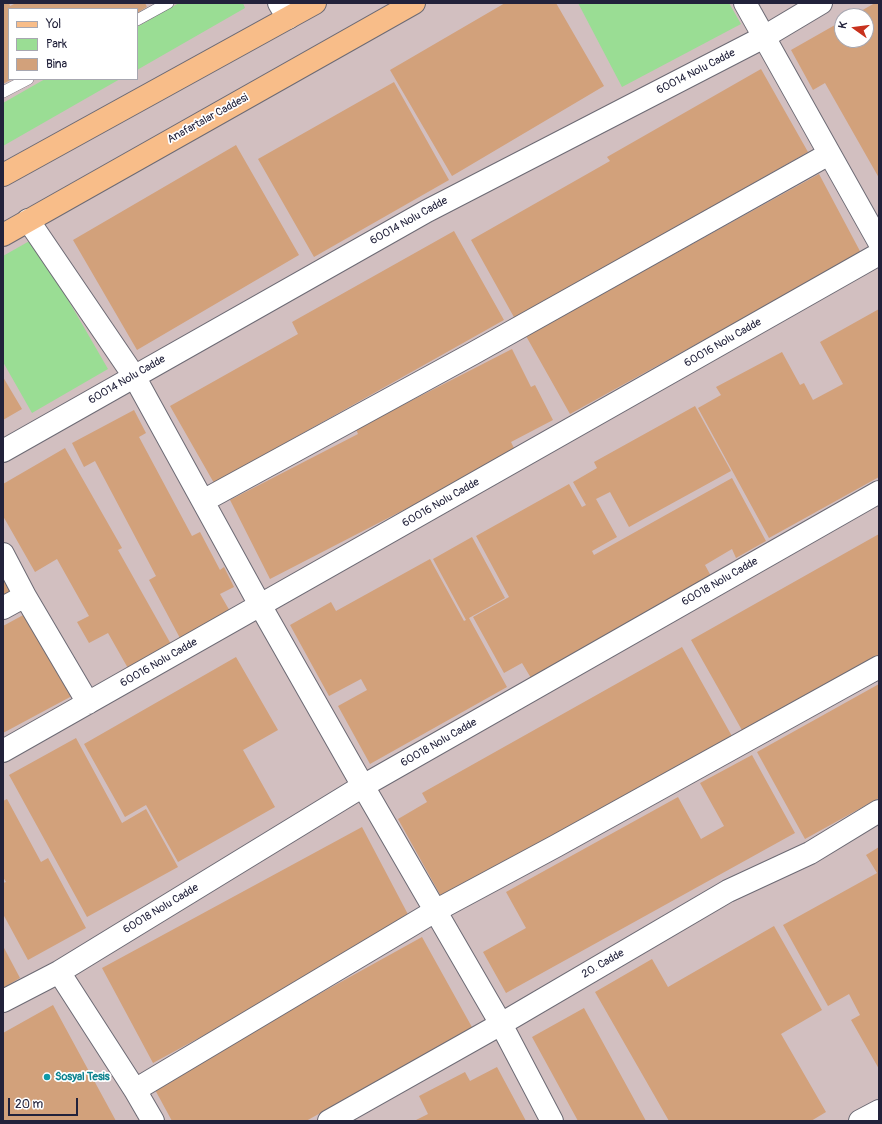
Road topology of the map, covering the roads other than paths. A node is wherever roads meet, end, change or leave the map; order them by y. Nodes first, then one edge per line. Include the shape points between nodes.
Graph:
1 (168, 3) edge
2 (315, 3) edge
3 (414, 3) edge
4 (745, 3) edge
5 (821, 3) edge
6 (283, 10) edge
7 (138, 19) edge
8 (764, 37) junction
9 (26, 80) edge
10 (3, 92) edge
11 (829, 154) junction
12 (3, 175) edge
13 (28, 220) junction
14 (3, 235) edge
15 (879, 242) edge
16 (879, 254) edge
17 (134, 376) junction
18 (3, 451) edge
19 (879, 492) edge
20 (203, 501) junction
21 (3, 554) edge
22 (25, 596) junction
23 (260, 606) junction
24 (3, 608) edge
25 (879, 667) edge
26 (88, 703) junction
27 (3, 752) edge
28 (363, 786) junction
29 (879, 811) edge
30 (435, 911) junction
31 (60, 972) junction
32 (3, 1001) edge
33 (501, 1024) junction
34 (135, 1090) junction
35 (879, 1111) edge
36 (153, 1121) edge
37 (329, 1121) edge
38 (552, 1121) edge
39 (860, 1121) edge

1 - 7 lane
2 - 6 main road
3 - 13 main road, Anafartalar Caddesi
4 - 8 street
5 - 8 street, 60014 Nolu Cadde
6 - 12 main road
8 - 11 street
8 - 17 street, 60014 Nolu Cadde via 427,211
9 - 10 lane
11 - 15 street
11 - 20 street
13 - 14 main road, Anafartalar Caddesi
13 - 17 street
16 - 23 street, 60016 Nolu Cadde
17 - 18 street, 60014 Nolu Cadde
17 - 20 street
19 - 28 street, 60018 Nolu Cadde
20 - 23 street
21 - 22 street
22 - 24 street
22 - 26 street
23 - 26 street, 60016 Nolu Cadde
23 - 28 street
25 - 30 street
26 - 27 street, 60016 Nolu Cadde
28 - 30 street
28 - 31 street, 60018 Nolu Cadde
29 - 33 street, 20. Cadde via 810,853 728,891
30 - 33 street
30 - 34 street
31 - 32 street, 60018 Nolu Cadde
31 - 34 street
33 - 37 street, 20. Cadde
33 - 38 street
34 - 36 street
35 - 39 street

